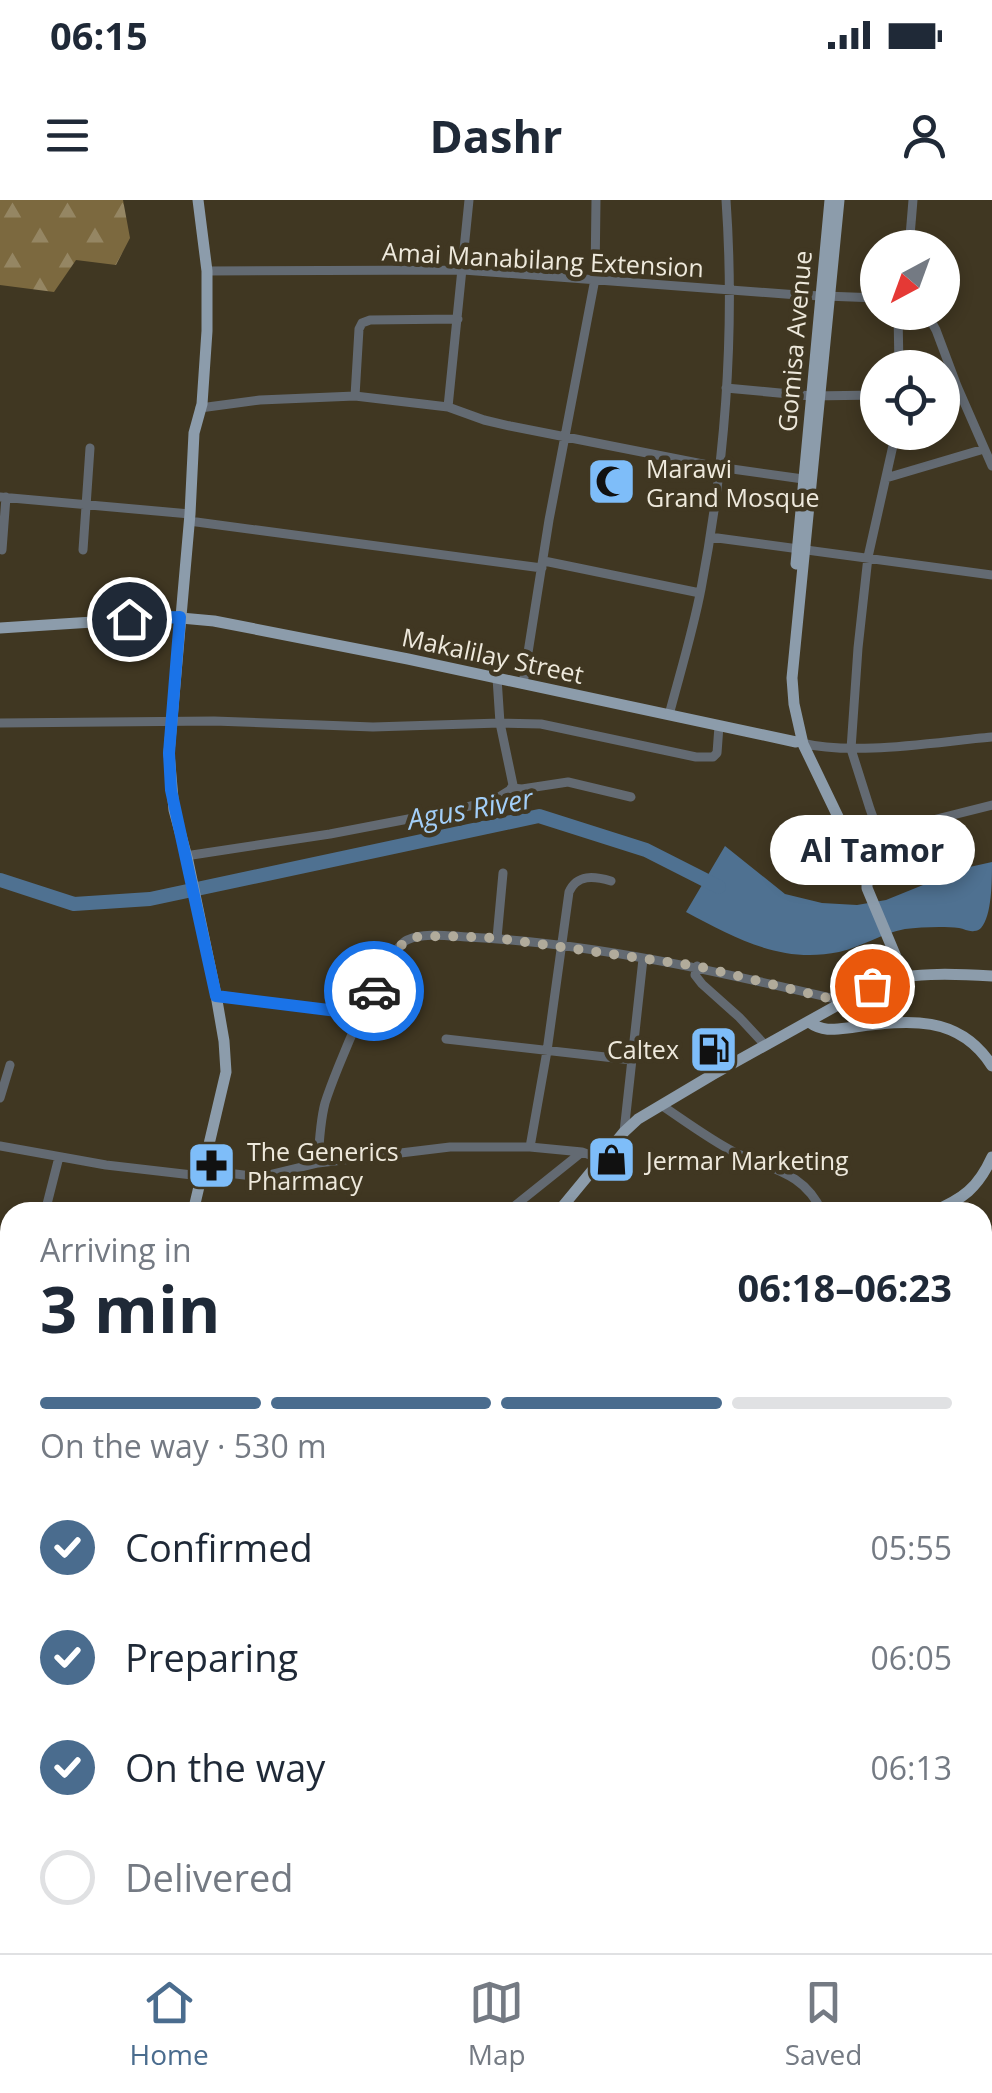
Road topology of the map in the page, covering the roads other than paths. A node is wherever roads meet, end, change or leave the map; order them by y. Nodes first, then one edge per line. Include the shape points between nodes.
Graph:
1 (198, 200) edge
2 (468, 200) edge
3 (596, 200) edge
4 (726, 200) edge
5 (830, 200) edge
6 (838, 200) edge
7 (913, 200) edge
8 (910, 230) edge
9 (463, 270) junction
10 (207, 271) junction
11 (595, 278) junction
12 (729, 289) junction
13 (825, 296) junction
14 (860, 297) edge
15 (458, 319) junction
16 (726, 388) junction
17 (960, 393) edge
18 (355, 396) junction
19 (815, 396) junction
20 (860, 396) edge
21 (448, 407) junction
22 (200, 408) junction
23 (566, 436) junction
24 (90, 448) dead end
25 (984, 449) junction
26 (892, 450) edge
27 (718, 466) junction
28 (992, 466) edge
29 (886, 478) junction
30 (804, 480) junction
31 (3, 497) edge
32 (84, 503) junction
33 (190, 517) junction
34 (710, 537) junction
35 (802, 549) junction
36 (2, 550) edge
37 (83, 550) dead end
38 (868, 557) junction
39 (543, 565) junction
40 (992, 576) edge
41 (700, 594) junction
42 (180, 617) junction
43 (0, 628) edge
44 (498, 678) junction
45 (524, 684) junction
46 (669, 715) junction
47 (0, 723) edge
48 (173, 723) junction
49 (500, 723) junction
50 (719, 726) junction
51 (992, 737) edge
52 (800, 743) junction
53 (850, 749) junction
54 (512, 788) junction
55 (631, 797) dead end
56 (992, 805) edge
57 (190, 858) junction
58 (503, 873) dead end
59 (611, 881) dead end
60 (497, 938) junction
61 (561, 947) junction
62 (643, 959) junction
63 (697, 966) junction
64 (904, 976) junction
65 (992, 976) edge
66 (216, 996) junction
67 (844, 1002) junction
68 (361, 1014) junction
69 (809, 1022) junction
70 (446, 1040) dead end
71 (765, 1045) junction
72 (547, 1051) junction
73 (632, 1060) junction
74 (10, 1065) dead end
75 (992, 1066) edge
76 (0, 1098) edge
77 (661, 1105) junction
78 (624, 1132) junction
79 (0, 1146) edge
80 (530, 1146) junction
81 (582, 1152) junction
82 (992, 1156) edge
83 (58, 1157) junction
84 (601, 1159) junction
85 (318, 1163) junction
86 (202, 1173) junction
87 (47, 1202) edge
88 (196, 1202) edge
89 (520, 1202) edge
90 (566, 1202) edge
91 (816, 1202) edge
92 (952, 1202) edge

1 - 10 main road
2 - 9 street
3 - 11 street
4 - 12 street
5 - 13 main road, Gomisa Avenue
6 - 13 main road, Gomisa Avenue
7 - 8 street
9 - 10 street, Amai Manabilang Extension
9 - 11 street, Amai Manabilang Extension
9 - 15 street
10 - 22 main road
11 - 12 street, Amai Manabilang Extension
11 - 23 street
12 - 13 street, Amai Manabilang Extension
12 - 16 street
13 - 14 street, Amai Manabilang Extension
13 - 19 main road, Gomisa Avenue
15 - 18 street via 362,323
15 - 21 street
16 - 19 street
16 - 27 street
17 - 25 street
18 - 21 street
18 - 22 street
19 - 20 street
19 - 30 main road, Gomisa Avenue
19 - 35 main road, Gomisa Avenue
21 - 23 street
22 - 33 main road
23 - 27 street
23 - 39 street
24 - 32 street
25 - 28 street
25 - 29 street
26 - 29 street
27 - 30 street
27 - 34 street
29 - 38 street
30 - 35 main road, Gomisa Avenue
31 - 32 street
31 - 36 street
32 - 33 street
32 - 37 street
33 - 39 street
33 - 42 main road
34 - 35 street
34 - 41 street
35 - 38 street
35 - 52 main road, Gomisa Avenue via 786,678
38 - 40 street
38 - 53 street
39 - 41 street
39 - 45 street
41 - 46 street
42 - 43 main road, Makalilay Street
42 - 44 main road, Makalilay Street
42 - 48 main road
44 - 45 main road, Makalilay Street
44 - 49 street
45 - 46 main road, Makalilay Street
46 - 50 main road, Makalilay Street
47 - 48 street
48 - 49 street
48 - 57 main road via 171,790
49 - 50 street via 541,724 696,757 718,753
49 - 54 street
50 - 52 main road, Makalilay Street
51 - 53 street
52 - 53 street
52 - 64 main road, Gomisa Avenue
53 - 56 street via 874,820 885,829
54 - 55 street via 568,782
54 - 57 street via 450,811
57 - 66 main road
58 - 60 street
59 - 61 street via 592,877 572,885
60 - 61 street
60 - 68 street via 404,942
61 - 62 street
61 - 72 street
62 - 63 street
62 - 73 street
63 - 67 street
63 - 71 street via 702,984
64 - 65 main road
64 - 67 main road
66 - 68 street
66 - 86 main road via 226,1072
67 - 69 main road
68 - 85 street via 324,1105
69 - 71 main road
69 - 75 main road via 826,1030 940,1024
70 - 72 street
71 - 77 main road
72 - 73 street
72 - 80 street
73 - 78 street
74 - 76 street
77 - 78 main road
77 - 91 street via 734,1152 783,1170
78 - 84 main road
79 - 83 street
80 - 81 street
80 - 85 street via 450,1147
81 - 84 street
81 - 89 street
82 - 92 main road via 971,1192
83 - 86 street
83 - 87 street
84 - 90 main road
85 - 86 street via 260,1177
86 - 88 main road

